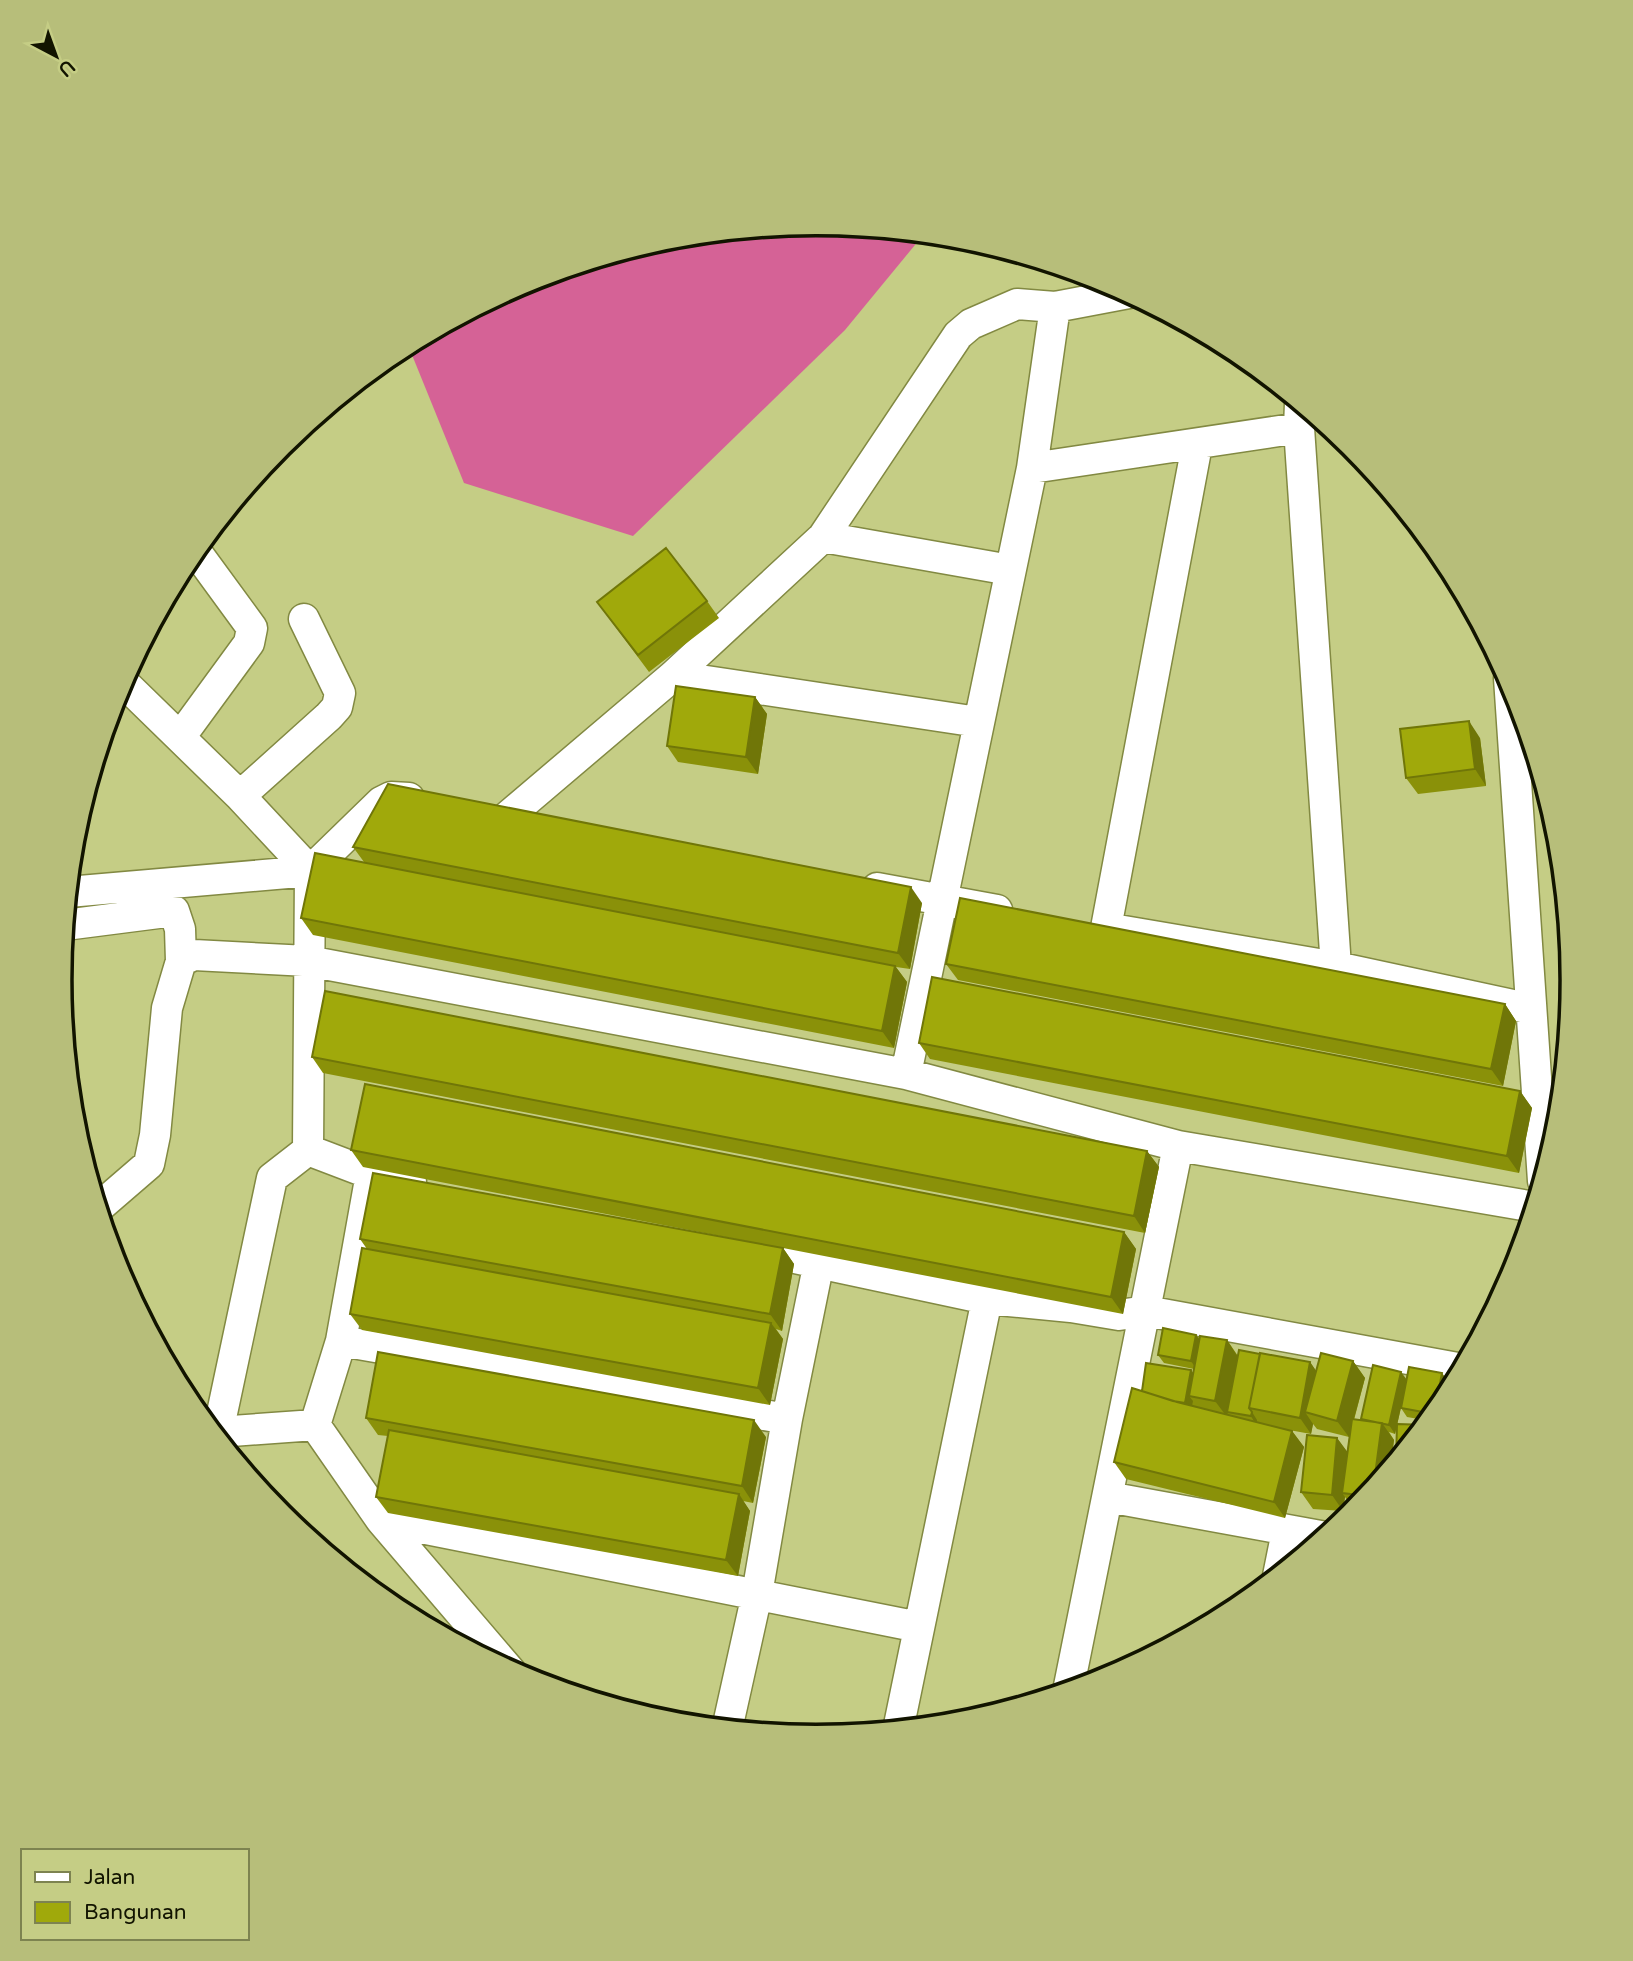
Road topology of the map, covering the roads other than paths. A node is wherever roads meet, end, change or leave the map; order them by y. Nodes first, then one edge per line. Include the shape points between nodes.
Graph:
1 (1111, 296) edge
2 (1055, 307) junction
3 (1300, 415) edge
4 (1197, 445) junction
5 (1032, 468) junction
6 (823, 537) junction
7 (202, 560) edge
8 (1010, 570) junction
9 (304, 619) dead end
10 (673, 676) junction
11 (131, 689) edge
12 (1511, 712) edge
13 (978, 722) junction
14 (181, 736) junction
15 (240, 796) junction
16 (441, 804) edge
17 (548, 825) edge
18 (310, 872) junction
19 (846, 882) edge
20 (77, 891) edge
21 (941, 900) junction
22 (1024, 914) edge
23 (74, 924) edge
24 (181, 961) junction
25 (308, 961) junction
26 (1336, 967) junction
27 (1531, 1009) junction
28 (906, 1074) junction
29 (1178, 1146) junction
30 (308, 1150) junction
31 (1541, 1152) edge
32 (371, 1174) junction
33 (439, 1188) edge
34 (105, 1202) edge
35 (1526, 1206) edge
36 (724, 1244) edge
37 (819, 1262) junction
38 (987, 1298) junction
39 (1146, 1311) junction
40 (341, 1341) junction
41 (1452, 1367) edge
42 (787, 1419) junction
43 (218, 1423) edge
44 (315, 1426) junction
45 (225, 1432) edge
46 (1108, 1497) junction
47 (381, 1520) junction
48 (1287, 1531) junction
49 (1313, 1535) edge
50 (1281, 1562) edge
51 (757, 1594) junction
52 (919, 1627) junction
53 (493, 1651) edge
54 (1070, 1681) edge
55 (729, 1720) edge
56 (900, 1720) edge

1 - 2 street
2 - 5 street
2 - 6 street via 1017,304 971,324 958,335
3 - 4 street
3 - 26 street
4 - 5 street
4 - 26 street via 1092,925
5 - 8 street
6 - 8 street
6 - 10 street
7 - 14 street via 251,628 251,636
8 - 13 street
9 - 15 street via 340,700 329,716
10 - 13 street
10 - 17 street via 494,814
11 - 14 street
12 - 27 street
13 - 21 street
14 - 15 street
15 - 18 street
16 - 18 street via 402,796 381,802
18 - 20 street
18 - 25 street
19 - 21 street
21 - 22 street
21 - 28 street
23 - 24 street via 174,911
24 - 25 street via 194,955
24 - 34 street via 167,1008 149,1164
25 - 28 street
25 - 30 street
26 - 27 street
27 - 31 street
28 - 29 street
29 - 35 street
29 - 39 street
30 - 32 street
30 - 43 street via 272,1178
32 - 33 street
32 - 40 street
36 - 37 street
37 - 38 street
37 - 42 street
38 - 39 street via 1119,1315
38 - 52 street
39 - 41 street
39 - 46 street
40 - 42 street
40 - 44 street
42 - 51 street
44 - 45 street
44 - 47 street
46 - 48 street
46 - 54 street
47 - 51 street
47 - 53 street
48 - 49 street
48 - 50 street
51 - 52 street
51 - 55 street
52 - 56 street

